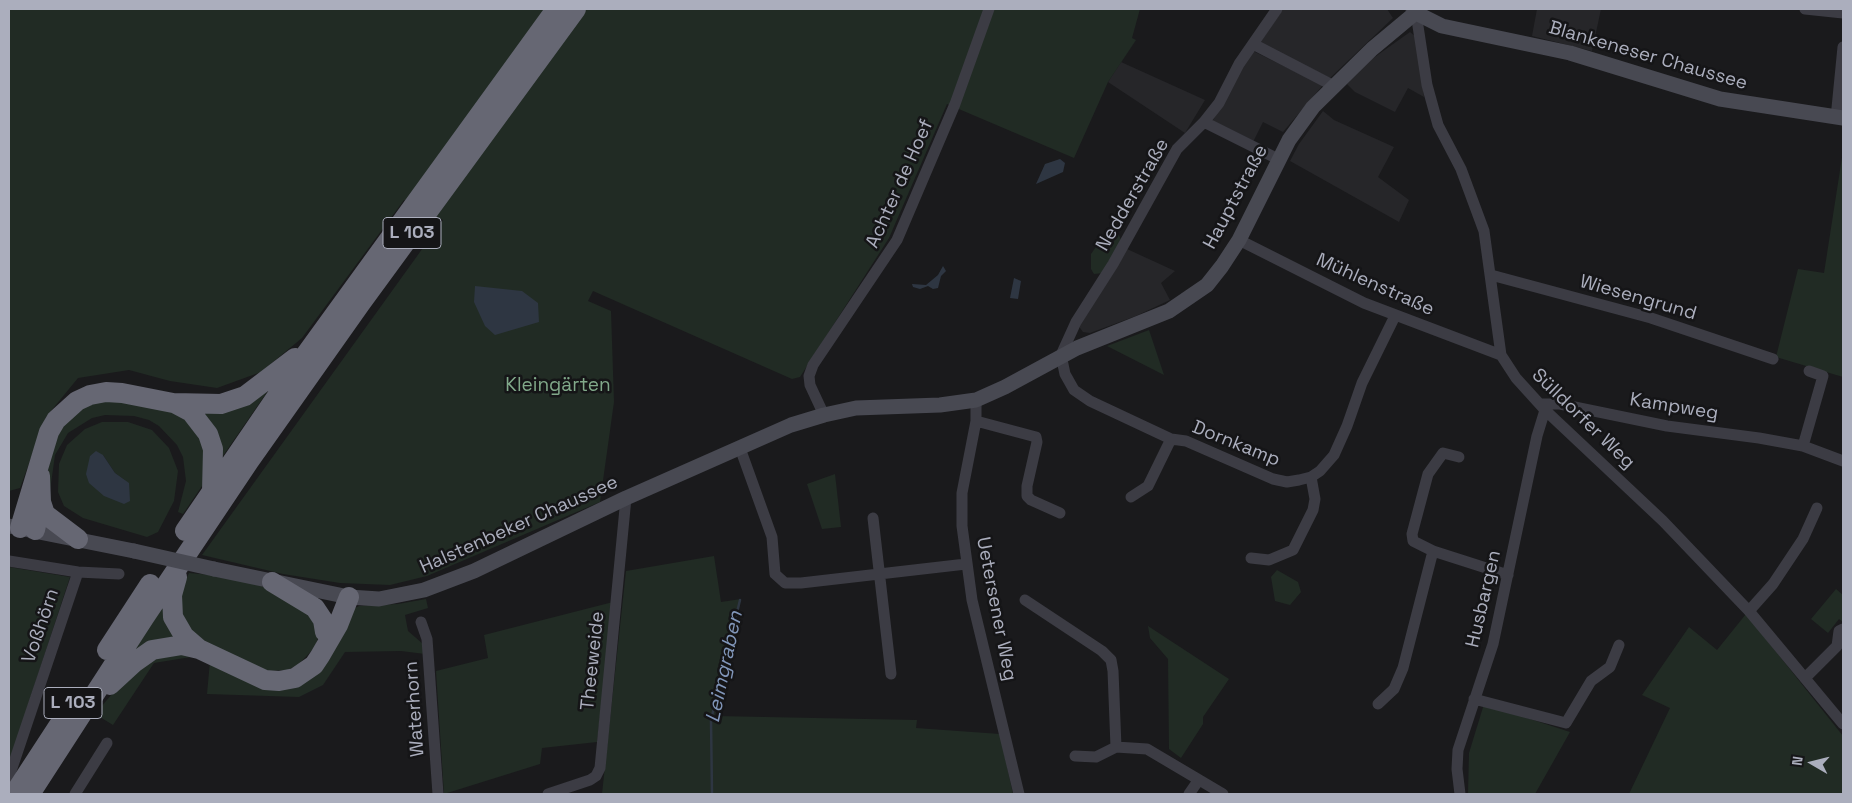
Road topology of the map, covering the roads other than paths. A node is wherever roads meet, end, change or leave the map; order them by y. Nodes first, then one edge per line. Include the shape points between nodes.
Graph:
1 (556, 9) edge
2 (576, 9) edge
3 (989, 9) edge
4 (1277, 9) edge
5 (1805, 9) edge
6 (1415, 10) edge
7 (1843, 13) edge
8 (1253, 44) junction
9 (1843, 47) edge
10 (1334, 86) junction
11 (1840, 118) edge
12 (1204, 122) junction
13 (1278, 159) junction
14 (1239, 240) junction
15 (1491, 275) junction
16 (1395, 316) junction
17 (320, 335) junction
18 (1061, 355) junction
19 (1501, 355) junction
20 (1773, 358) dead end
21 (1809, 371) dead end
22 (976, 400) junction
23 (173, 403) junction
24 (1542, 407) junction
25 (824, 415) junction
26 (976, 421) junction
27 (1171, 439) junction
28 (1803, 446) junction
29 (740, 448) junction
30 (1459, 457) dead end
31 (1843, 461) edge
32 (39, 466) junction
33 (1311, 477) junction
34 (212, 491) junction
35 (1131, 497) dead end
36 (626, 498) junction
37 (41, 502) junction
38 (1817, 508) dead end
39 (1060, 513) dead end
40 (873, 518) dead end
41 (21, 528) edge
42 (78, 539) junction
43 (1433, 551) junction
44 (1250, 558) dead end
45 (9, 561) edge
46 (181, 563) junction
47 (966, 564) junction
48 (78, 572) junction
49 (119, 574) dead end
50 (880, 574) junction
51 (1508, 576) junction
52 (272, 582) junction
53 (342, 596) junction
54 (1025, 600) dead end
55 (1749, 611) junction
56 (421, 622) dead end
57 (1843, 630) edge
58 (325, 632) junction
59 (1619, 645) dead end
60 (199, 649) junction
61 (320, 656) junction
62 (891, 674) dead end
63 (1806, 678) junction
64 (1474, 700) junction
65 (1378, 704) dead end
66 (88, 705) junction
67 (1843, 724) edge
68 (106, 743) dead end
69 (1116, 747) junction
70 (1075, 756) dead end
71 (9, 777) edge
72 (1198, 781) junction
73 (14, 794) edge
74 (30, 794) edge
75 (75, 794) edge
76 (438, 794) edge
77 (548, 794) edge
78 (1019, 794) edge
79 (1189, 794) edge
80 (1223, 794) edge
81 (1460, 794) edge

1 - 17 highway, L 103
2 - 46 highway, L 103 via 349,318
3 - 25 street, Achter de Hoef via 955,104 897,240 813,365 810,385
4 - 8 street, Nedderstraße
5 - 7 street
6 - 10 main road, Hauptstraße
6 - 11 main road, Blankeneser Chaussee via 1442,26 1570,53 1720,99
6 - 15 street, Sülldorfer Weg via 1430,101 1473,198 1484,231
8 - 10 street
8 - 12 street, Nedderstraße via 1219,103
9 - 11 street
10 - 13 main road, Hauptstraße via 1300,123
12 - 13 street
12 - 18 street, Nedderstraße via 1177,149 1118,256 1076,322
13 - 14 main road, Hauptstraße
14 - 16 street, Mühlenstraße
14 - 18 main road, Hauptstraße via 1207,285 1188,300 1169,311
15 - 19 street, Sülldorfer Weg
15 - 20 street, Wiesengrund via 1651,318
16 - 19 street, Mühlenstraße
16 - 33 street via 1362,383 1341,442 1328,463
17 - 23 highway, L 103 via 278,373 245,396 221,404
17 - 34 highway, L 103
18 - 22 main road, Hauptstraße
18 - 27 street, Dornkamp via 1065,374 1074,390 1090,401
19 - 24 street, Sülldorfer Weg
21 - 28 street via 1823,376
22 - 25 main road, Halstenbeker Chaussee via 931,406 868,407
22 - 26 street, Uetersener Weg
23 - 32 highway, L 103 via 106,392 84,398 56,420
23 - 34 highway, L 103 via 190,412 208,434 213,448
24 - 28 street, Kampweg via 1560,404 1667,426
24 - 51 street, Husbargen
24 - 55 street, Sülldorfer Weg via 1663,521
25 - 29 main road, Halstenbeker Chaussee via 791,425
26 - 39 street via 1036,437 1027,496
26 - 47 street, Uetersener Weg via 961,502
27 - 33 street, Dornkamp via 1186,441 1273,479 1287,482
27 - 35 street via 1148,486
28 - 31 street, Kampweg
29 - 36 main road, Halstenbeker Chaussee
29 - 50 street via 772,537 774,567 779,579 791,584
30 - 43 street via 1443,453 1428,474 1412,534 1413,540
32 - 37 highway, L 103
32 - 41 highway, L 103
33 - 44 street via 1313,510 1293,550 1269,560
34 - 73 highway, L 103
36 - 53 main road, Halstenbeker Chaussee via 441,584 379,599
36 - 77 street, Theeweide via 600,768 590,780
37 - 41 highway, L 103
37 - 42 highway via 45,514
38 - 55 street via 1788,562
40 - 50 street
41 - 42 main road, Halstenbeker Chaussee
42 - 52 main road, Halstenbeker Chaussee, bridge
43 - 51 street
43 - 65 street via 1403,668 1394,689
45 - 48 street, Voßhörn
46 - 60 highway, L 103 via 172,595 172,612 179,629
46 - 66 highway, L 103
47 - 50 street
47 - 78 street, Uetersener Weg via 983,652
48 - 49 street, Voßhörn
48 - 71 street, Voßhörn
50 - 62 street
51 - 64 street, Husbargen via 1493,644
52 - 53 main road, Halstenbeker Chaussee
52 - 58 highway via 315,608 323,620
53 - 58 highway
53 - 61 highway, L 103 via 338,625
54 - 69 street via 1111,660
55 - 63 street, Sülldorfer Weg
56 - 76 street, Waterhorn via 427,639
57 - 63 street via 1839,631 1837,646
58 - 61 highway
59 - 64 street via 1610,667 1591,681 1566,723
60 - 61 highway, L 103 via 272,681 301,675
60 - 66 highway, L 103 via 182,645 152,650
63 - 67 street, Sülldorfer Weg
64 - 81 street, Husbargen via 1458,750
66 - 74 highway, L 103
68 - 75 street
69 - 70 street via 1096,757
69 - 72 street via 1147,749
72 - 79 street
72 - 80 street

